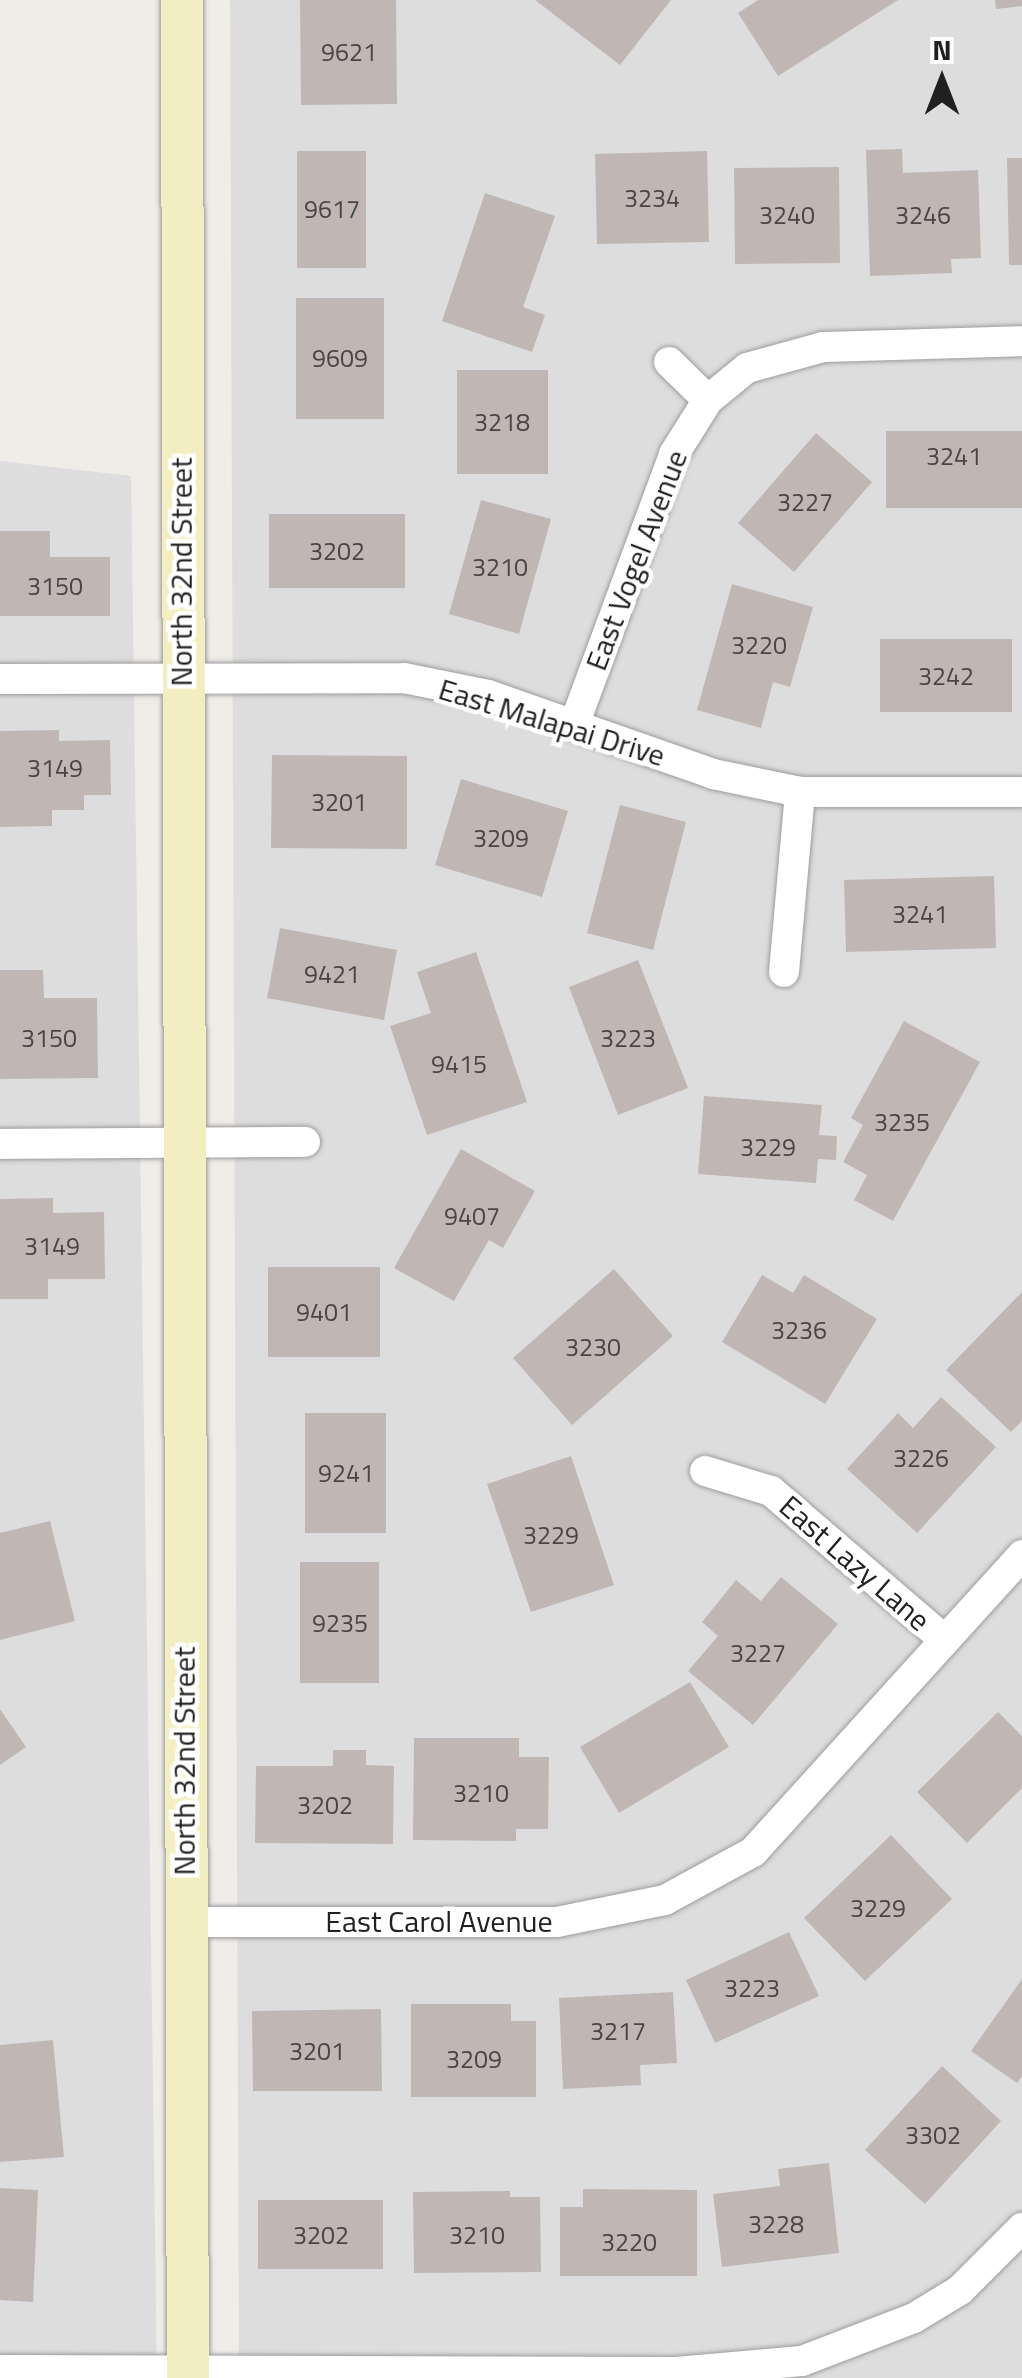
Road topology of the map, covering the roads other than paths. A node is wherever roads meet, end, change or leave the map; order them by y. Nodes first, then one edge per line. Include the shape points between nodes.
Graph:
1 (182, 0) edge
2 (1022, 341) edge
3 (669, 362) dead end
4 (708, 400) junction
5 (0, 679) edge
6 (180, 679) junction
7 (574, 725) junction
8 (800, 792) junction
9 (1022, 792) edge
10 (784, 972) dead end
11 (305, 1142) dead end
12 (0, 1144) edge
13 (188, 1144) junction
14 (705, 1470) dead end
15 (1022, 1555) edge
16 (945, 1640) junction
17 (184, 1922) junction
18 (1022, 2228) edge
19 (0, 2370) edge
20 (188, 2376) edge

1 - 6 street, North 32nd Street
2 - 4 street, East Vogel Avenue via 823,347 748,368
3 - 4 street
4 - 7 street, East Vogel Avenue via 674,454
5 - 6 street, East Malapai Drive
6 - 7 street, East Malapai Drive via 404,678 488,695
6 - 13 street, North 32nd Street
7 - 8 street, East Malapai Drive via 713,774
8 - 9 street, East Malapai Drive
8 - 10 street
11 - 13 street
12 - 13 street
13 - 17 street, North 32nd Street
14 - 16 street, East Lazy Lane via 771,1492
15 - 16 street, East Carol Avenue
16 - 17 street, East Carol Avenue via 754,1852 665,1900 557,1922
17 - 20 street, North 32nd Street
18 - 20 street via 960,2290 914,2318 802,2361 676,2372
19 - 20 street

